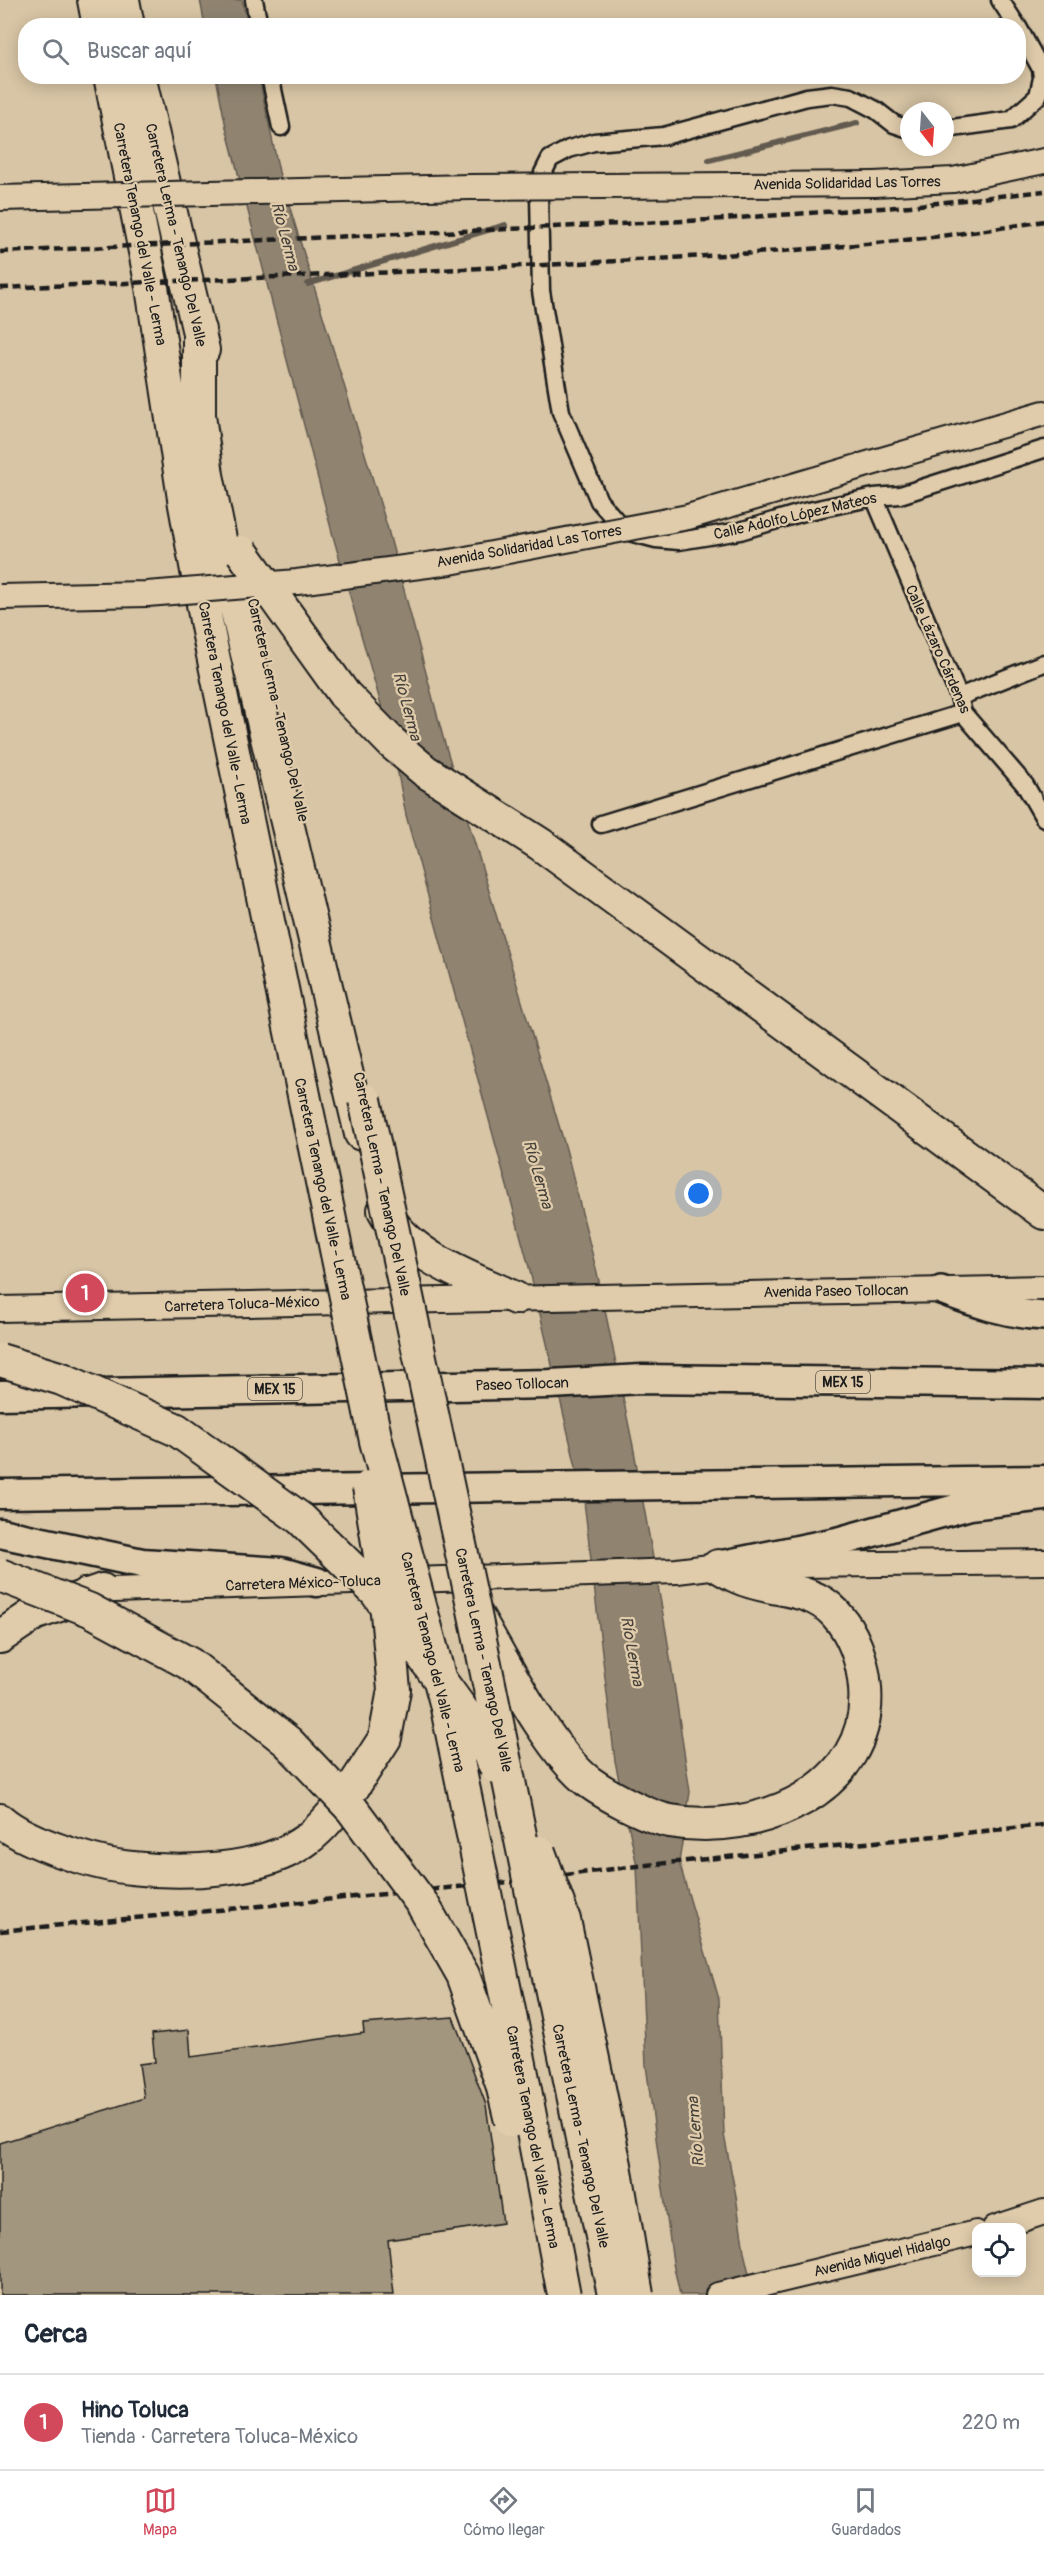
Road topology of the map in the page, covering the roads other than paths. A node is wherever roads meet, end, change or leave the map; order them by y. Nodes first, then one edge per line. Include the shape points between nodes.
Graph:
1 (94, 0) edge
2 (123, 0) edge
3 (254, 0) edge
4 (1000, 0) edge
5 (97, 18) edge
6 (126, 18) edge
7 (257, 18) edge
8 (1012, 18) edge
9 (1026, 41) edge
10 (112, 84) edge
11 (141, 84) edge
12 (272, 84) edge
13 (900, 126) edge
14 (280, 127) dead end
15 (954, 128) edge
16 (1044, 161) edge
17 (0, 198) edge
18 (199, 330) junction
19 (1044, 413) edge
20 (1044, 449) edge
21 (874, 496) junction
22 (242, 552) junction
23 (0, 597) edge
24 (1044, 663) edge
25 (959, 697) junction
26 (963, 714) junction
27 (1044, 818) edge
28 (601, 824) dead end
29 (1044, 1213) edge
30 (1044, 1288) edge
31 (941, 1290) junction
32 (628, 1296) joint
33 (521, 1298) junction
34 (0, 1309) edge
35 (1044, 1316) edge
36 (0, 1360) edge
37 (1044, 1384) edge
38 (0, 1395) edge
39 (376, 1441) junction
40 (1044, 1480) edge
41 (0, 1494) edge
42 (1044, 1496) edge
43 (0, 1533) edge
44 (1044, 1562) edge
45 (718, 1566) junction
46 (0, 1575) edge
47 (384, 1580) junction
48 (317, 1582) junction
49 (102, 1590) junction
50 (0, 1592) edge
51 (474, 1610) junction
52 (0, 1637) edge
53 (0, 1820) edge
54 (1044, 2212) edge
55 (1010, 2223) edge
56 (972, 2234) edge
57 (547, 2295) edge
58 (564, 2295) edge
59 (614, 2295) edge
60 (637, 2295) edge
61 (718, 2295) edge

1 - 5 highway
2 - 6 highway
3 - 7 street
4 - 8 street
9 - 15 street via 1041,69 1038,96 1011,120
10 - 39 highway, Carretera Tenango del Valle - Lerma, bridge via 152,287 207,626
11 - 18 highway, Carretera Lerma - Tenango Del Valle
12 - 14 street
13 - 21 street, Calle Adolfo López Mateos via 851,97 807,97 664,136 594,142 568,150 550,159 539,194 541,291 561,412 599,501 618,523 633,533 679,541 740,531
16 - 17 main road, Avenida Solidaridad Las Torres, bridge via 952,180 873,184 470,187
18 - 22 highway, Carretera Lerma - Tenango Del Valle
18 - 33 highway via 199,415 210,486 370,1169 385,1212 399,1230 440,1262
19 - 23 main road, Avenida Solidaridad Las Torres, bridge via 688,517 450,562 274,584 147,594
20 - 21 street, Calle Adolfo López Mateos via 900,495
21 - 25 street, Calle Lázaro Cárdenas
22 - 29 highway, bridge via 344,694 425,771 549,851
22 - 51 highway, Carretera Lerma - Tenango Del Valle, bridge
24 - 25 street
25 - 26 street, Calle Lázaro Cárdenas
26 - 27 street, Calle Lázaro Cárdenas via 1025,785
26 - 28 street
30 - 31 main road, Avenida Paseo Tollocan
31 - 32 main road, Avenida Paseo Tollocan
31 - 35 main road via 982,1306
32 - 33 main road, Carretera Toluca-México
33 - 34 main road, Carretera Toluca-México
36 - 60 highway, bridge via 62,1379 177,1430 301,1519 376,1592 475,1728 532,1834 564,1920 615,2165
37 - 38 highway, Paseo Tollocan / MEX 15 via 642,1379
39 - 47 highway, bridge via 366,1467
39 - 58 highway, Carretera Tenango del Valle - Lerma, bridge via 446,1703
40 - 41 highway
42 - 45 highway via 970,1505 837,1542
43 - 48 highway via 142,1563 281,1572
44 - 45 main road
45 - 47 main road, Carretera México-Toluca, bridge via 677,1571
45 - 51 highway via 739,1578 810,1596 834,1612 860,1660 865,1695 861,1731 843,1767 801,1800 754,1819 726,1824 669,1821 643,1812 588,1781 563,1755
46 - 57 highway, bridge via 90,1610 190,1664 288,1742 352,1809 423,1905 463,1975 502,2084
47 - 48 main road, Carretera México-Toluca, bridge
47 - 53 highway, bridge via 394,1690 385,1738 332,1815 305,1841 247,1864 195,1870 131,1868 51,1847 10,1829
48 - 49 main road, Carretera México-Toluca
49 - 50 main road, Carretera México-Toluca
49 - 52 highway via 34,1614
51 - 59 highway, Carretera Lerma - Tenango Del Valle, bridge
54 - 55 main road
56 - 61 main road, Avenida Miguel Hidalgo

